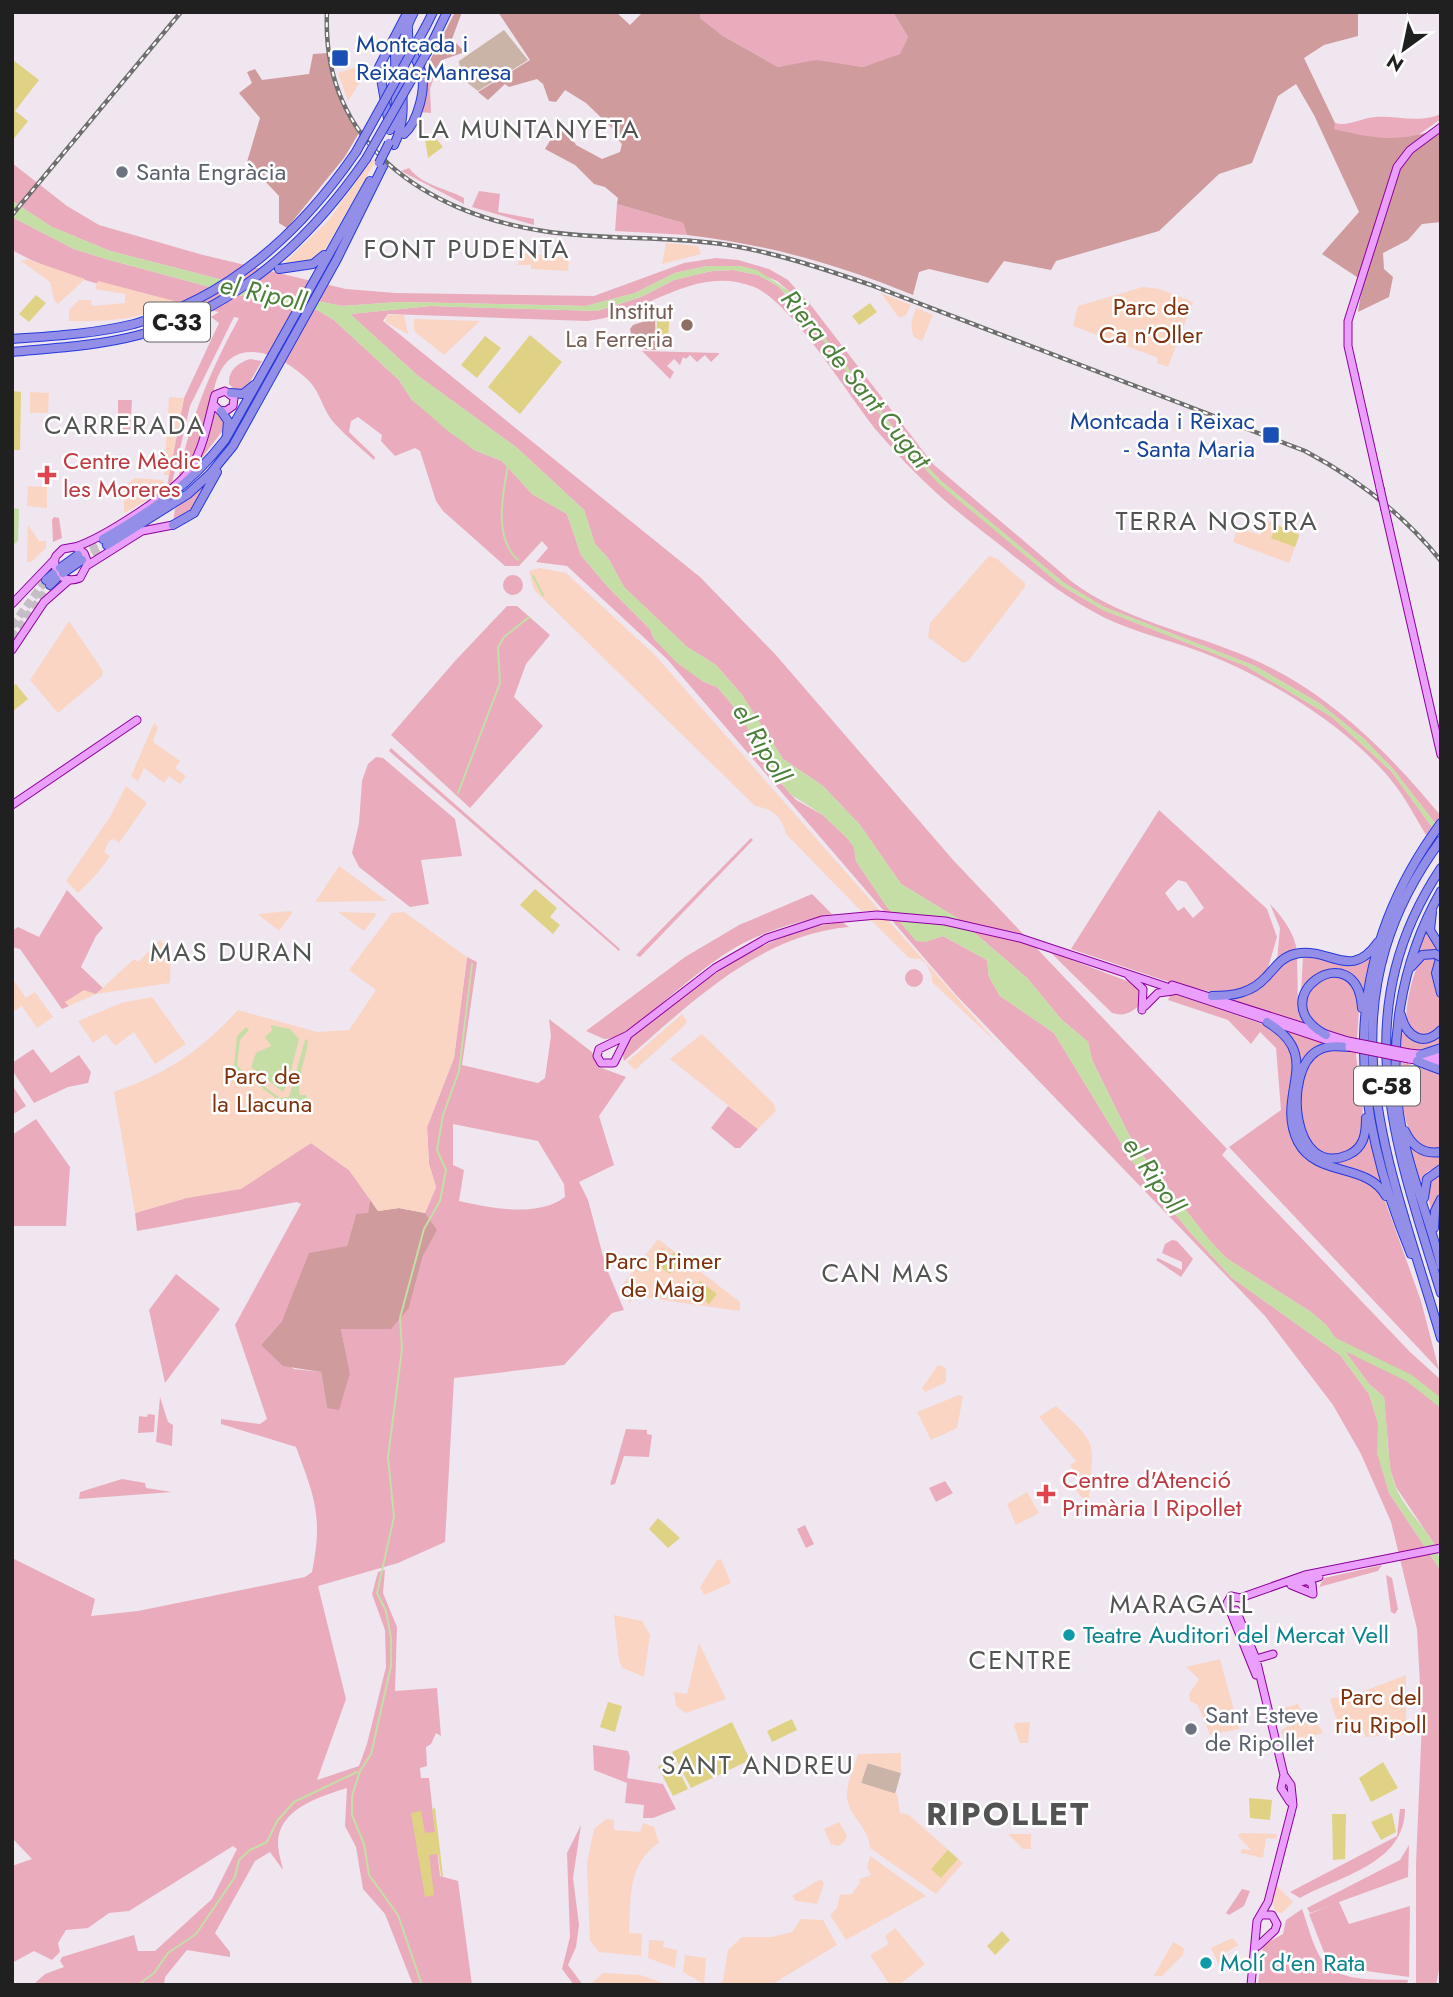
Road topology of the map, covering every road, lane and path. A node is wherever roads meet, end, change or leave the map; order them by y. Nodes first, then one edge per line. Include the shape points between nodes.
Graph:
1 (414, 12) edge
2 (433, 12) edge
3 (446, 12) edge
4 (407, 18) edge
5 (394, 68) junction
6 (379, 71) junction
7 (401, 85) junction
8 (421, 91) junction
9 (400, 112) junction
10 (389, 127) dead end
11 (1441, 127) edge
12 (407, 135) dead end
13 (356, 213) junction
14 (279, 269) dead end
15 (12, 339) edge
16 (12, 352) edge
17 (265, 380) junction
18 (231, 393) junction
19 (217, 408) junction
20 (225, 440) junction
21 (223, 460) junction
22 (173, 525) joint
23 (79, 555) junction
24 (56, 557) junction
25 (57, 577) junction
26 (12, 604) edge
27 (12, 650) edge
28 (138, 720) dead end
29 (1441, 755) edge
30 (12, 806) edge
31 (1441, 823) edge
32 (1441, 840) edge
33 (1441, 869) edge
34 (1438, 896) edge
35 (1383, 934) junction
36 (1439, 952) edge
37 (1113, 967) junction
38 (1407, 972) junction
39 (1151, 981) junction
40 (1180, 992) junction
41 (1441, 993) edge
42 (1212, 996) junction
43 (1400, 1008) junction
44 (1364, 1018) junction
45 (1267, 1022) junction
46 (1441, 1030) edge
47 (628, 1035) junction
48 (1326, 1035) junction
49 (1348, 1044) junction
50 (609, 1045) junction
51 (1441, 1048) edge
52 (618, 1053) junction
53 (1441, 1056) edge
54 (1414, 1057) junction
55 (1441, 1063) edge
56 (1441, 1070) edge
57 (1366, 1105) junction
58 (1401, 1118) junction
59 (1441, 1152) edge
60 (1441, 1169) edge
61 (1441, 1199) edge
62 (1425, 1208) junction
63 (1433, 1234) junction
64 (1404, 1237) junction
65 (1441, 1266) edge
66 (1427, 1288) junction
67 (1441, 1293) edge
68 (1441, 1338) edge
69 (1441, 1548) edge
70 (1363, 1564) junction
71 (1328, 1570) junction
72 (1289, 1583) junction
73 (1312, 1587) junction
74 (1240, 1598) junction
75 (1233, 1609) junction
76 (1243, 1639) junction
77 (1260, 1660) junction
78 (1257, 1679) junction
79 (1265, 1701) junction
80 (1268, 1902) junction
81 (1261, 1915) junction
82 (1272, 1915) junction
83 (1258, 1930) junction
84 (1268, 1935) junction
85 (1256, 1949) junction
86 (1251, 1985) edge

1 - 4 highway
2 - 15 highway, C-33, bridge via 356,152 305,218 240,274 181,307 108,329
3 - 16 highway, C-33, bridge via 366,159 313,227 266,271 190,317 112,341
4 - 5 highway via 396,45
4 - 6 highway
4 - 7 highway via 400,49
4 - 8 highway via 410,47 422,74
5 - 6 highway via 384,65
5 - 9 highway
6 - 10 highway
7 - 8 highway via 412,77
7 - 9 highway
8 - 12 highway
9 - 13 highway, bridge via 399,135
11 - 29 main road, bridge via 1414,145 1397,167 1348,321 1348,346
13 - 14 highway via 320,261
13 - 17 highway
17 - 18 highway via 246,393
17 - 20 highway
17 - 21 highway
18 - 19 main road via 233,406
18 - 19 main road via 218,392 214,398
19 - 20 highway via 228,421
19 - 23 main road via 184,478
20 - 21 highway via 181,489 105,542 188,494
21 - 22 highway via 194,513
22 - 23 main road via 142,531
23 - 24 main road via 63,549
23 - 25 highway
23 - 25 main road via 80,578
24 - 25 main road
24 - 26 main road
25 - 27 main road
28 - 30 main road
31 - 35 highway via 1402,887
32 - 66 highway, C-58 via 1405,902 1386,953 1376,995 1372,1057 1385,1156
33 - 67 highway, C-58 via 1408,930 1395,972 1386,1052 1394,1130
34 - 36 highway via 1430,930
34 - 38 highway
35 - 42 highway via 1360,960 1297,953 1250,989
35 - 44 highway
36 - 38 highway via 1420,956
36 - 41 highway via 1436,973
37 - 39 main road
37 - 40 main road via 1141,986 1142,1010 1158,993
37 - 47 main road via 1042,944 924,918 865,915 822,920 740,952
38 - 43 highway
39 - 40 main road
39 - 42 main road
40 - 45 main road
42 - 48 main road
43 - 46 highway via 1412,1036 1428,1038
43 - 58 highway via 1396,1065
44 - 48 highway via 1354,981 1339,973 1322,974 1306,988 1303,1009 1311,1024
44 - 57 highway
45 - 49 main road
45 - 64 highway via 1286,1034 1295,1050 1292,1117 1300,1144 1318,1162 1378,1185
47 - 50 main road
47 - 52 main road
48 - 49 main road
49 - 54 main road, bridge
49 - 57 highway via 1324,1047 1306,1063 1297,1106 1304,1140 1326,1157 1352,1153 1365,1135
50 - 52 main road
50 - 52 main road via 597,1052 601,1063 614,1063
51 - 54 highway
53 - 54 main road
54 - 55 main road
54 - 56 highway
57 - 64 highway via 1379,1163
58 - 59 highway via 1415,1146
58 - 62 highway
60 - 62 highway via 1425,1182
61 - 63 highway
62 - 63 highway
63 - 65 highway
64 - 66 highway
66 - 68 highway, C-58
69 - 70 main road
70 - 71 main road
70 - 73 main road via 1319,1577
71 - 72 main road
71 - 73 main road
72 - 73 main road
72 - 73 main road
72 - 74 main road
74 - 75 main road via 1241,1606
74 - 75 main road via 1229,1597 1227,1603
75 - 76 main road
75 - 77 main road
76 - 77 main road
76 - 78 main road
77 - 78 main road
77 - 79 main road
78 - 79 main road
79 - 80 main road via 1291,1810
80 - 81 main road
80 - 82 main road
81 - 82 main road
81 - 83 main road
82 - 84 main road via 1277,1927
83 - 84 main road
83 - 85 main road
84 - 85 main road
85 - 86 main road

